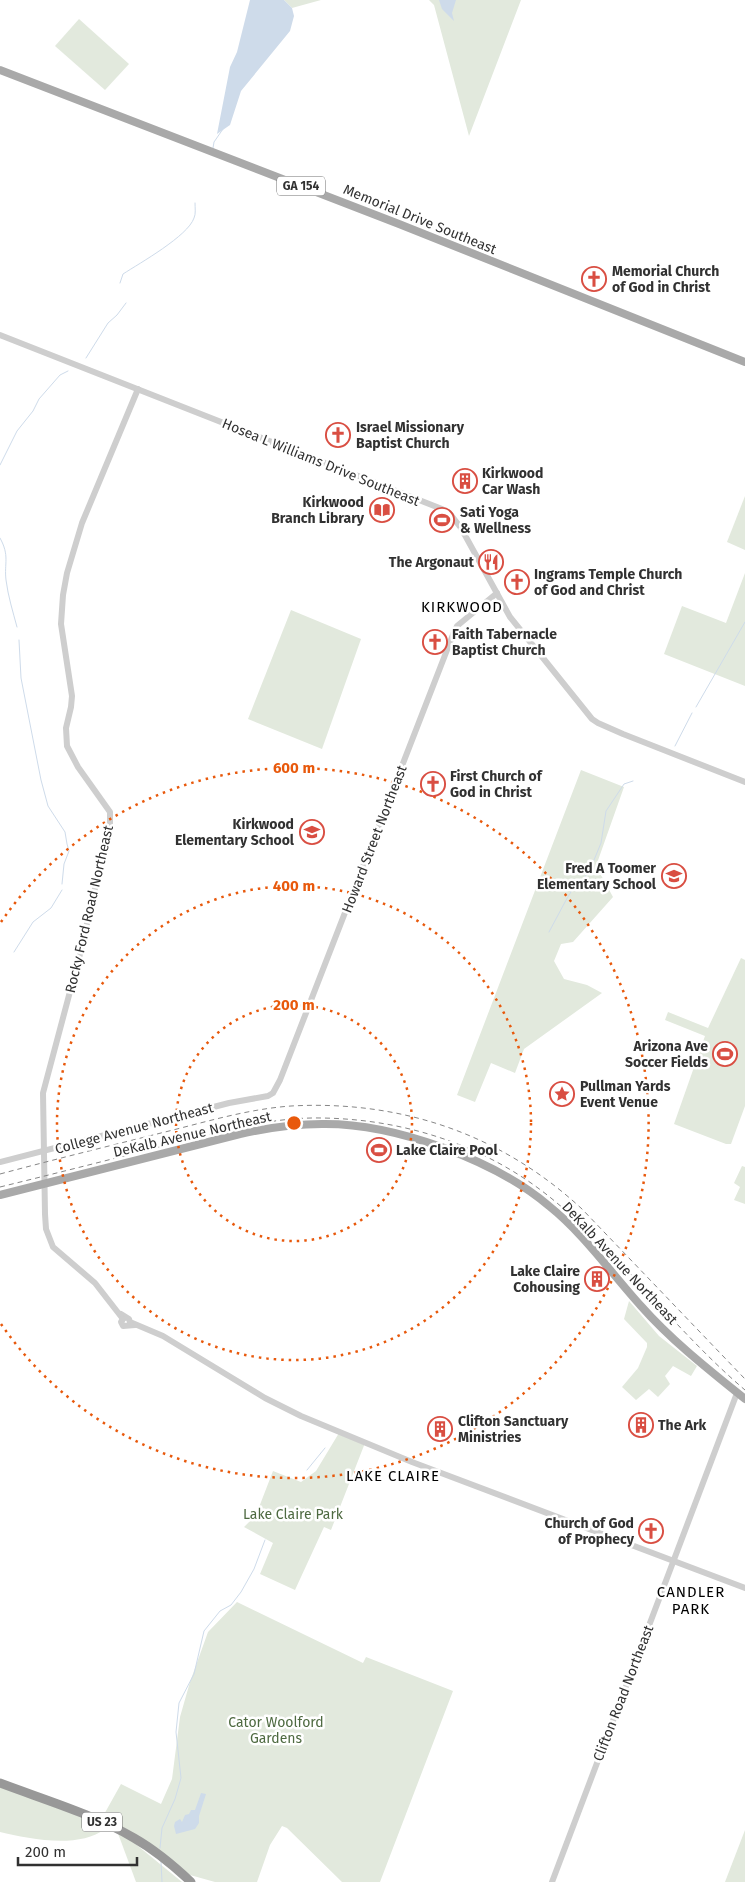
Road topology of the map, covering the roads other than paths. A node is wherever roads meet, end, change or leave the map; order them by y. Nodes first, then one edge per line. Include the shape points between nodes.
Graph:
1 (0, 70) edge
2 (0, 335) edge
3 (745, 362) edge
4 (138, 389) junction
5 (497, 594) junction
6 (745, 782) edge
7 (268, 1096) joint
8 (44, 1152) junction
9 (0, 1162) edge
10 (44, 1184) junction
11 (0, 1195) edge
12 (737, 1392) junction
13 (745, 1399) edge
14 (673, 1561) junction
15 (745, 1588) edge
16 (0, 1783) edge
17 (191, 1882) edge
18 (552, 1882) edge

1 - 3 main road, Memorial Drive Southeast / GA 154
2 - 4 street, Hosea L Williams Drive Southeast
4 - 5 street, Hosea L Williams Drive Southeast via 442,509 461,528
4 - 8 street, Rocky Ford Road Northeast via 82,523 62,595 61,624 72,696 66,728 67,746 110,812 110,823 80,954 45,1078
5 - 6 street, Hosea L Williams Drive Southeast via 510,617 592,719
5 - 7 street, Howard Street Northeast via 457,626 454,632 280,1080 274,1093
7 - 8 street, College Avenue Northeast via 229,1103
8 - 9 street, College Avenue Northeast
8 - 10 street, Rocky Ford Road Northeast
10 - 11 main road, DeKalb Avenue Northeast
10 - 12 main road, DeKalb Avenue Northeast via 271,1128 344,1124 404,1136 477,1161 508,1176 537,1196 570,1226 657,1324
10 - 14 street, Rocky Ford Road Northeast via 46,1230 53,1247 95,1283 127,1320 163,1336 300,1416
12 - 13 main road, DeKalb Avenue Northeast
12 - 14 street, Clifton Road Northeast
14 - 15 street
14 - 18 street, Clifton Road Northeast
16 - 17 highway, US 23 via 133,1837 170,1862

